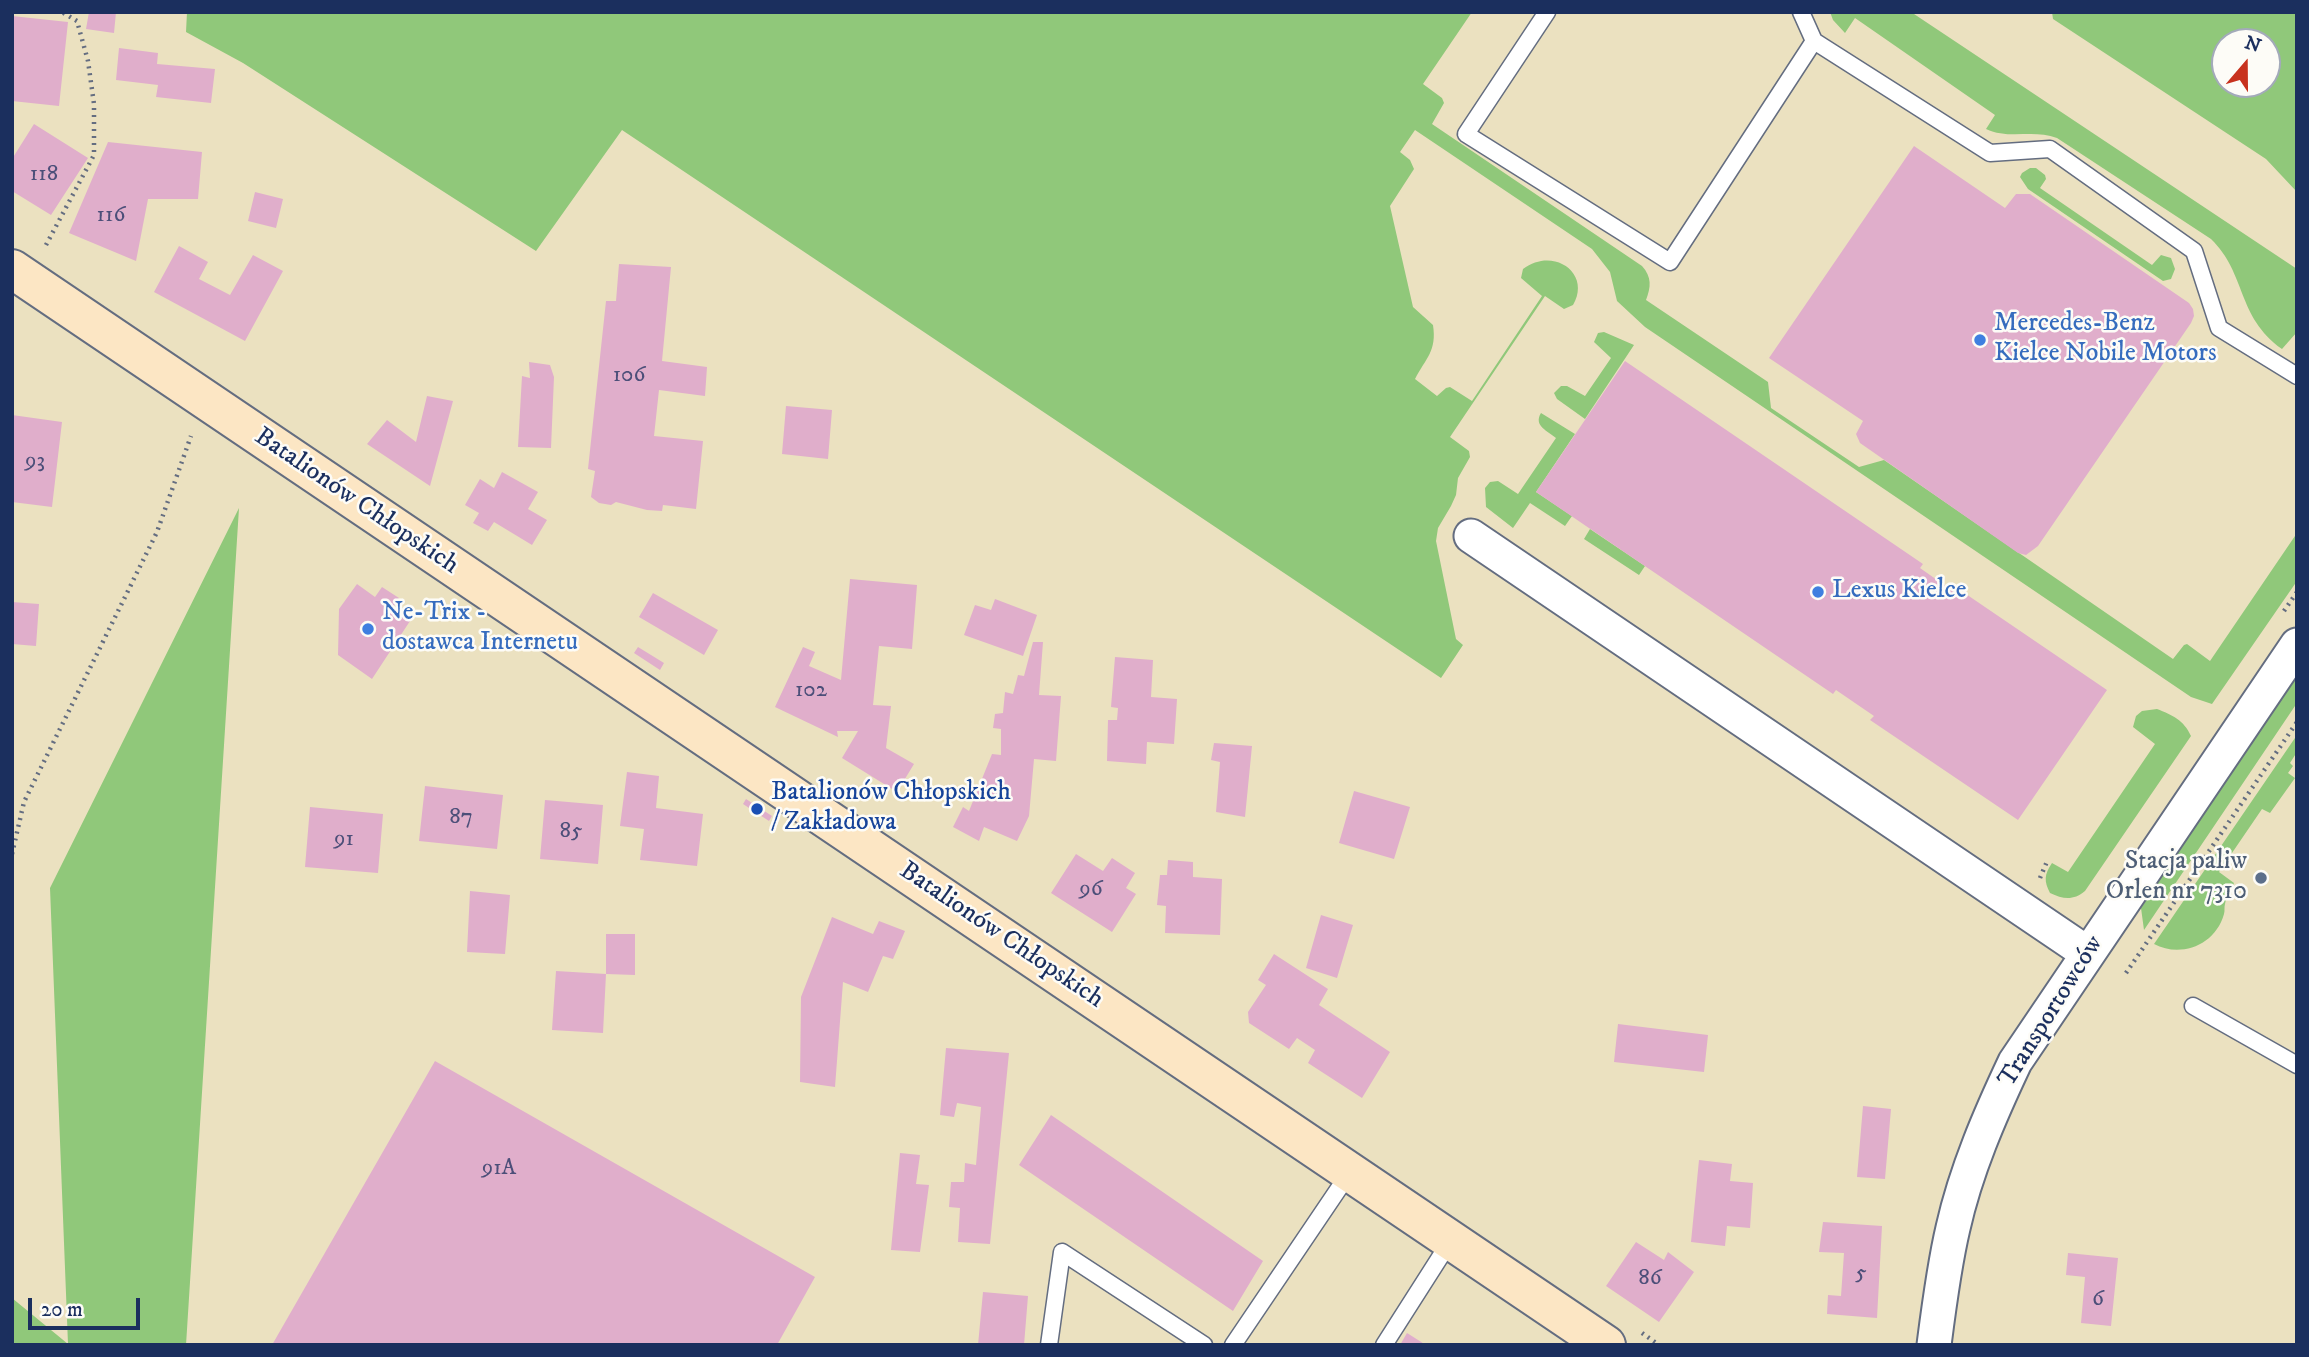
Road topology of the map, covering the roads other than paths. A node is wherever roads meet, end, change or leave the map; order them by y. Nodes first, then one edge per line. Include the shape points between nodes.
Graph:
1 (1547, 12) edge
2 (1801, 12) edge
3 (1814, 41) junction
4 (19, 274) edge
5 (2297, 376) edge
6 (1471, 536) dead end
7 (2297, 645) edge
8 (2087, 953) junction
9 (2193, 1006) dead end
10 (2297, 1065) edge
11 (1350, 1172) junction
12 (1451, 1240) junction
13 (1049, 1345) edge
14 (1204, 1345) edge
15 (1233, 1345) edge
16 (1384, 1345) edge
17 (1606, 1345) edge
18 (1934, 1345) edge

1 - 3 lane via 1466,134 1670,262
2 - 3 lane
3 - 5 lane via 1990,153 2050,149 2194,251 2219,328
4 - 11 street, Batalionów Chłopskich
6 - 8 street
7 - 8 street, Transportowców
8 - 18 street, Transportowców via 2015,1062 1984,1131 1953,1227
9 - 10 lane
11 - 12 street, Batalionów Chłopskich
11 - 15 lane
12 - 16 lane
12 - 17 street, Batalionów Chłopskich
13 - 14 lane via 1062,1252

